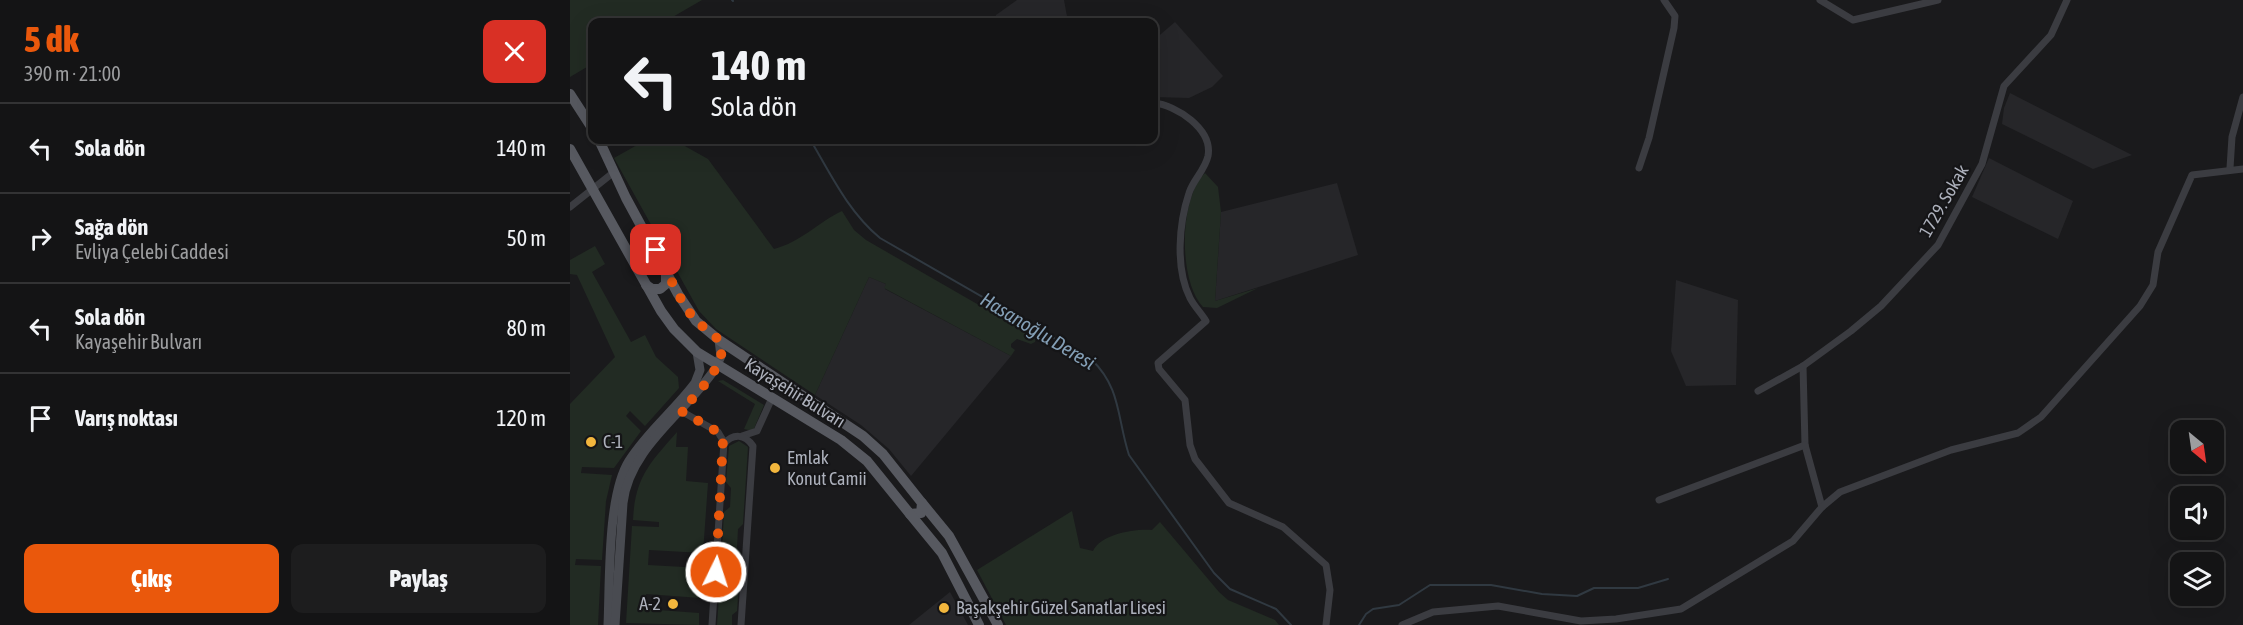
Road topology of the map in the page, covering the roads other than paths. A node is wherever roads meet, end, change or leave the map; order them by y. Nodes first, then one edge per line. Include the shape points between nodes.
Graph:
1 (1664, 0) edge
2 (1820, 0) edge
3 (1938, 0) edge
4 (2067, 0) edge
5 (570, 94) edge
6 (2243, 96) edge
7 (1158, 103) edge
8 (588, 122) edge
9 (601, 144) edge
10 (570, 149) edge
11 (1639, 168) dead end
12 (2230, 168) junction
13 (2243, 169) edge
14 (614, 172) junction
15 (591, 188) junction
16 (570, 207) edge
17 (663, 264) junction
18 (646, 284) junction
19 (719, 340) junction
20 (697, 352) junction
21 (718, 364) junction
22 (1803, 366) junction
23 (1758, 391) dead end
24 (772, 398) junction
25 (681, 411) junction
26 (742, 436) junction
27 (724, 444) junction
28 (1805, 445) junction
29 (1659, 500) dead end
30 (922, 503) junction
31 (1822, 507) junction
32 (910, 514) junction
33 (608, 625) edge
34 (615, 625) edge
35 (712, 625) edge
36 (741, 625) edge
37 (979, 625) edge
38 (998, 625) edge
39 (1326, 625) edge
40 (1402, 625) edge

1 - 11 street via 1675,16 1674,28
2 - 3 street via 1853,20
4 - 22 street, 1729. Sokak via 2051,35 2004,86 1982,164 1938,245 1881,306
5 - 8 main road
6 - 12 street via 2232,137
7 - 39 street via 1181,113 1194,124 1208,146 1208,157 1189,191 1181,244 1186,288 1206,321 1158,363 1159,369 1185,400 1195,459 1229,503 1283,527 1326,565 1330,590
9 - 14 main road, Kayaşehir Bulvarı
10 - 15 main road, Kayaşehir Bulvarı
12 - 13 street
12 - 31 street via 2192,175 2158,252 2153,285 2140,306 2041,417 2018,433 1951,450 1892,474 1860,482
14 - 15 street
14 - 17 main road, Kayaşehir Bulvarı
15 - 16 street
15 - 18 main road, Kayaşehir Bulvarı
17 - 18 main road via 668,279 664,286 658,290
17 - 19 main road, Kayaşehir Bulvarı via 689,311
18 - 20 main road, Kayaşehir Bulvarı via 666,319
19 - 21 street via 722,348
19 - 30 main road, Kayaşehir Bulvarı via 863,436 883,454
20 - 21 main road, Kayaşehir Bulvarı
20 - 33 street via 700,370 695,383 636,451 620,481 615,502
21 - 24 main road, Kayaşehir Bulvarı
21 - 25 street
22 - 23 street, 1729. Sokak
22 - 28 street
24 - 26 street via 757,431
24 - 32 main road, Kayaşehir Bulvarı via 841,440 867,461
25 - 27 street via 718,432
25 - 34 street via 642,455 627,483
26 - 27 street
26 - 36 street via 753,446
27 - 35 street
28 - 29 street
28 - 31 street
30 - 32 main road via 921,513
30 - 38 main road, Kayaşehir Bulvarı via 949,536
31 - 40 street via 1792,541 1682,609 1581,621 1498,606 1433,612
32 - 37 main road, Kayaşehir Bulvarı via 942,553
33 - 34 street

